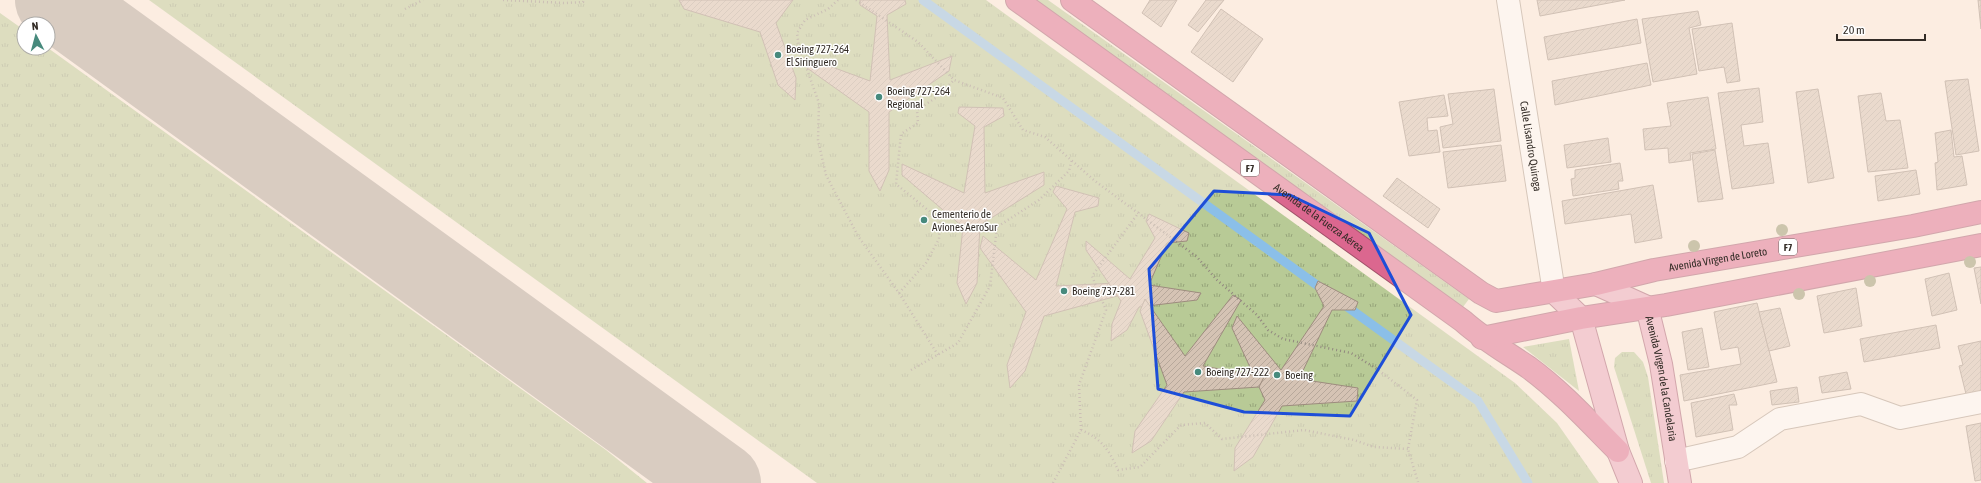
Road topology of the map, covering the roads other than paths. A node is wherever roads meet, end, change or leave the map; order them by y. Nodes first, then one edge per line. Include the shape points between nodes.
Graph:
1 (1017, 0) edge
2 (1072, 0) edge
3 (1508, 0) edge
4 (1981, 212) edge
5 (1981, 245) edge
6 (1596, 284) junction
7 (1554, 292) junction
8 (1647, 307) junction
9 (1581, 318) junction
10 (1482, 338) junction
11 (1981, 402) edge
12 (1618, 451) junction
13 (1676, 461) junction
14 (1631, 483) edge
15 (1680, 483) edge

1 - 10 highway, Avenida de la Fuerza Aérea / F7 via 1463,321
2 - 7 highway, Avenida Virgen de Loreto / F7 via 1481,293 1496,302
3 - 7 street, Calle Lisandro Quiroga
4 - 6 highway, Avenida Virgen de Loreto / F7 via 1654,270
5 - 8 highway
6 - 7 highway, Avenida Virgen de Loreto / F7
6 - 8 main road, Avenida Virgen de la Candelaria
7 - 9 main road
8 - 9 highway
8 - 13 main road, Avenida Virgen de la Candelaria via 1661,364
9 - 10 highway
9 - 12 main road
10 - 12 highway, Avenida de la Fuerza Aérea via 1528,368 1567,401
11 - 13 street via 1900,418 1861,404 1780,419 1738,447
12 - 14 main road
13 - 15 main road, Avenida Virgen de la Candelaria

